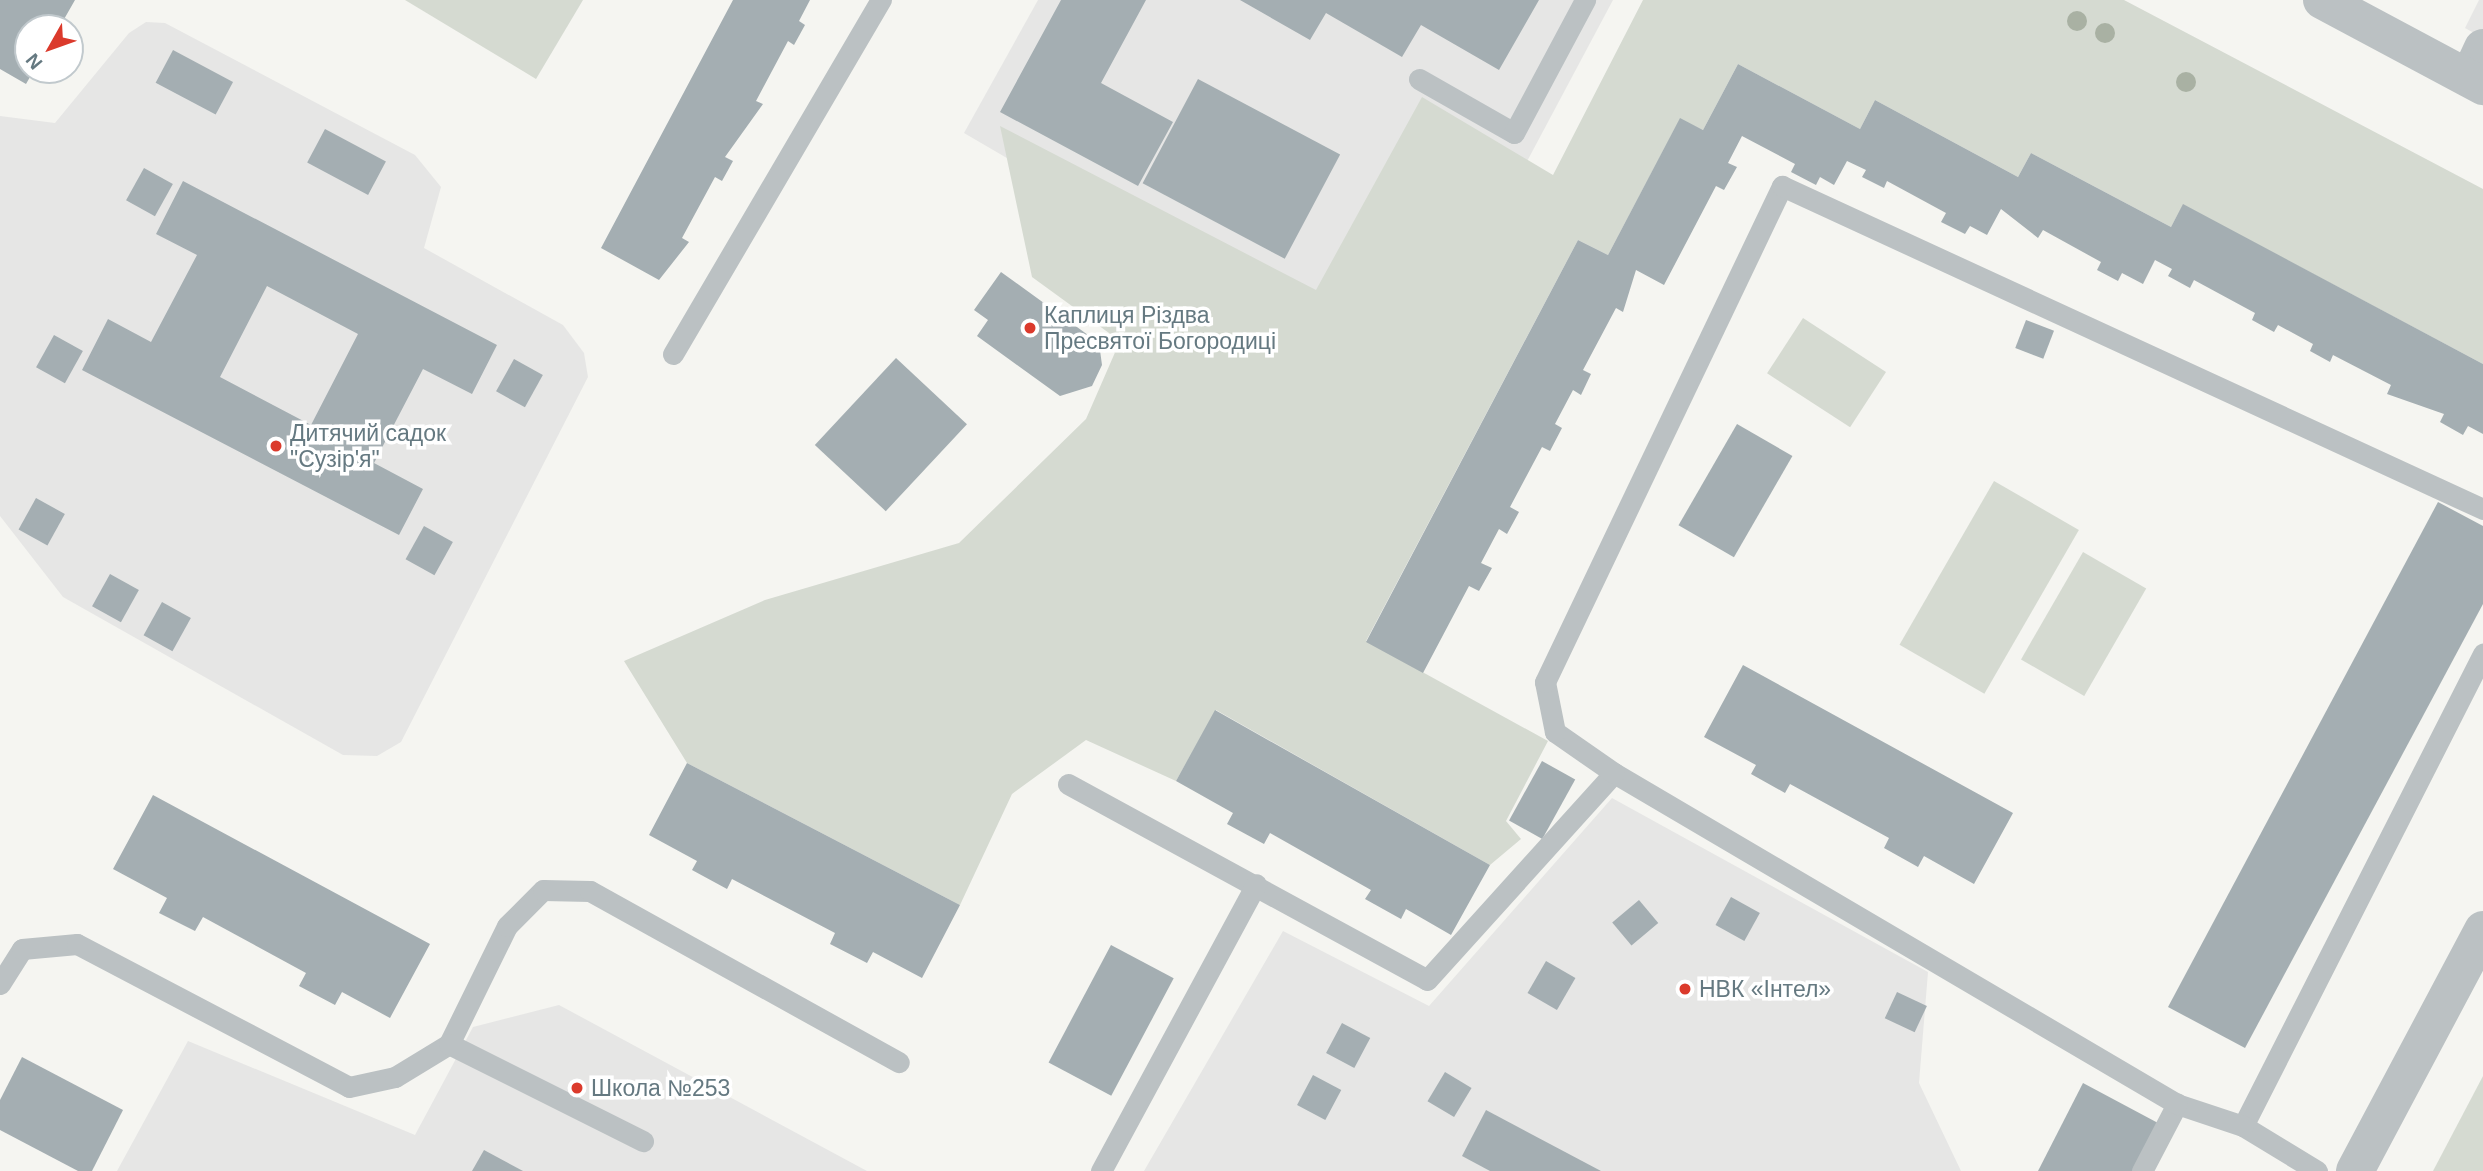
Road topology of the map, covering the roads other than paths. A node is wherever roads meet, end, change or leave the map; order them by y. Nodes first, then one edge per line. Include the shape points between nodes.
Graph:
1 (881, 0) edge
2 (1585, 0) edge
3 (2322, 0) edge
4 (2478, 71) edge
5 (1419, 79) dead end
6 (673, 354) dead end
7 (2483, 509) edge
8 (2483, 654) edge
9 (1614, 773) junction
10 (1068, 784) dead end
11 (1256, 884) junction
12 (2483, 930) edge
13 (0, 984) edge
14 (449, 1044) junction
15 (899, 1062) dead end
16 (2177, 1104) junction
17 (2243, 1126) junction
18 (643, 1141) dead end
19 (1101, 1171) edge
20 (2142, 1171) edge
21 (2317, 1171) edge
22 (2355, 1171) edge

1 - 6 lane
2 - 5 lane via 1514,133
3 - 4 street
7 - 9 lane via 1782,186 1545,682 1555,732
8 - 17 lane
9 - 11 lane via 1427,980
9 - 16 lane
10 - 11 lane
11 - 19 lane
12 - 22 street
13 - 14 lane via 22,949 77,944 349,1087 395,1077
14 - 15 lane via 507,926 543,890 590,891
14 - 18 lane
16 - 17 lane
16 - 20 lane
17 - 21 lane

